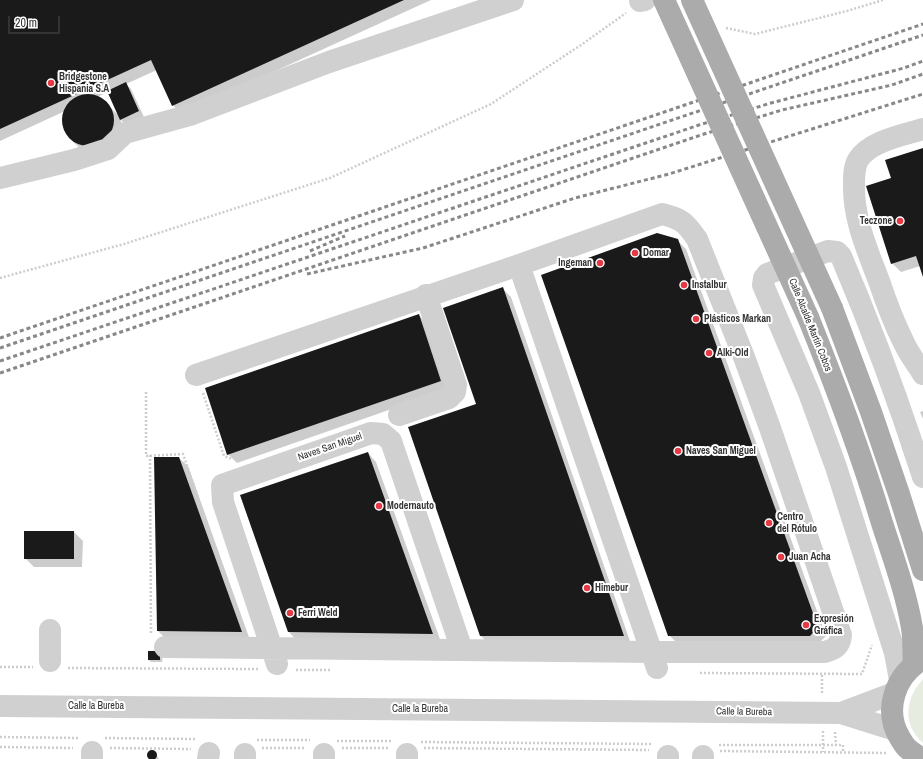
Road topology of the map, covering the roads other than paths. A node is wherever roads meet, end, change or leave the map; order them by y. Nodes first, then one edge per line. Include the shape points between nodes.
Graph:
1 (513, 0) edge
2 (664, 0) edge
3 (692, 0) edge
4 (923, 129) edge
5 (0, 178) edge
6 (520, 265) junction
7 (426, 295) junction
8 (923, 374) edge
9 (196, 375) road end
10 (399, 415) road end
11 (923, 477) edge
12 (923, 570) edge
13 (50, 630) dead end
14 (158, 640) road end
15 (462, 650) junction
16 (655, 660) junction
17 (271, 661) junction
18 (918, 662) edge
19 (51, 665) road end
20 (897, 686) junction
21 (0, 706) edge
22 (838, 713) junction
23 (895, 730) junction
24 (922, 759) edge

1 - 5 street via 329,62 190,115 125,133 108,149
2 - 18 main road, Calle Alcalde Martín Cobos, bridge via 808,317 877,505 908,606
3 - 12 main road, bridge via 832,308 871,412
4 - 8 street via 874,145 858,160 854,170 855,205 860,230 904,344
6 - 7 street
6 - 16 street
6 - 16 street via 662,214 686,223 696,239 744,356 841,636 841,642 837,647 825,652
7 - 9 street
7 - 10 street via 456,384 455,392 449,398
11 - 20 street via 904,419 841,256 837,252 828,251 767,274 763,285 809,393 836,467 895,653
13 - 19 street
14 - 17 street
15 - 16 street
15 - 17 street
15 - 17 street, Naves San Miguel via 391,442 383,434 371,433 222,485 223,502
18 - 20 main road
20 - 22 street, Calle la Bureba
20 - 23 main road via 892,711
21 - 22 street, Calle la Bureba
22 - 23 street, Calle la Bureba
23 - 24 main road via 906,748

